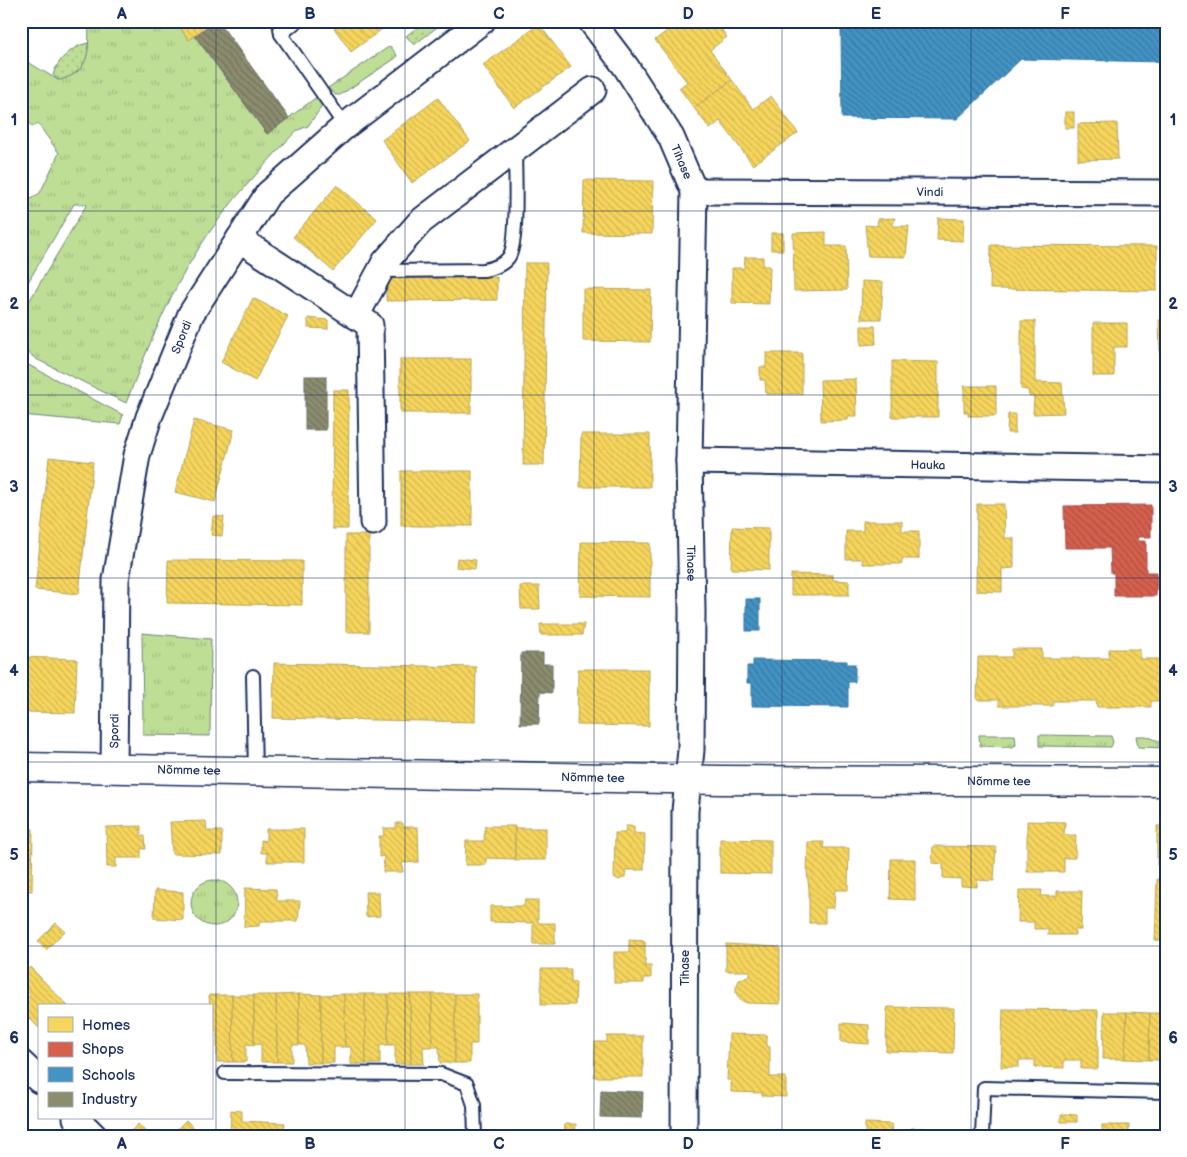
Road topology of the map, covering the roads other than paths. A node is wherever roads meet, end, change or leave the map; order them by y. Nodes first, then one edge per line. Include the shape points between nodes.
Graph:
1 (298, 21) edge
2 (482, 21) edge
3 (590, 21) edge
4 (280, 28) edge
5 (593, 90) dead end
6 (345, 126) junction
7 (515, 150) junction
8 (694, 191) junction
9 (1166, 193) edge
10 (239, 239) junction
11 (381, 271) junction
12 (356, 316) junction
13 (689, 461) junction
14 (1166, 469) edge
15 (373, 522) dead end
16 (253, 676) dead end
17 (21, 767) edge
18 (114, 769) junction
19 (255, 772) junction
20 (689, 779) junction
21 (1166, 782) edge
22 (225, 1073) dead end
23 (1166, 1092) edge
24 (78, 1120) edge
25 (94, 1136) edge
26 (475, 1136) edge
27 (684, 1136) edge
28 (982, 1136) edge

1 - 4 lane
2 - 6 street, Spordi
3 - 8 street, Tihase via 626,67 671,137
4 - 6 lane
5 - 7 street
6 - 10 street, Spordi via 268,194
7 - 11 street via 420,222
7 - 11 lane via 514,242 509,258 484,270
8 - 9 street, Vindi
8 - 13 street, Tihase
10 - 12 street
10 - 18 street, Spordi via 191,314 148,417 137,455 116,580
11 - 12 street
12 - 15 street via 370,325
13 - 14 street, Hauka
13 - 20 street, Tihase via 692,610
16 - 19 lane
17 - 18 street, Nõmme tee
18 - 19 street, Nõmme tee
19 - 20 street, Nõmme tee
20 - 21 street, Nõmme tee
20 - 27 street, Tihase via 685,818
22 - 26 lane via 441,1074 467,1084 474,1105
23 - 28 lane via 984,1088
24 - 25 street

